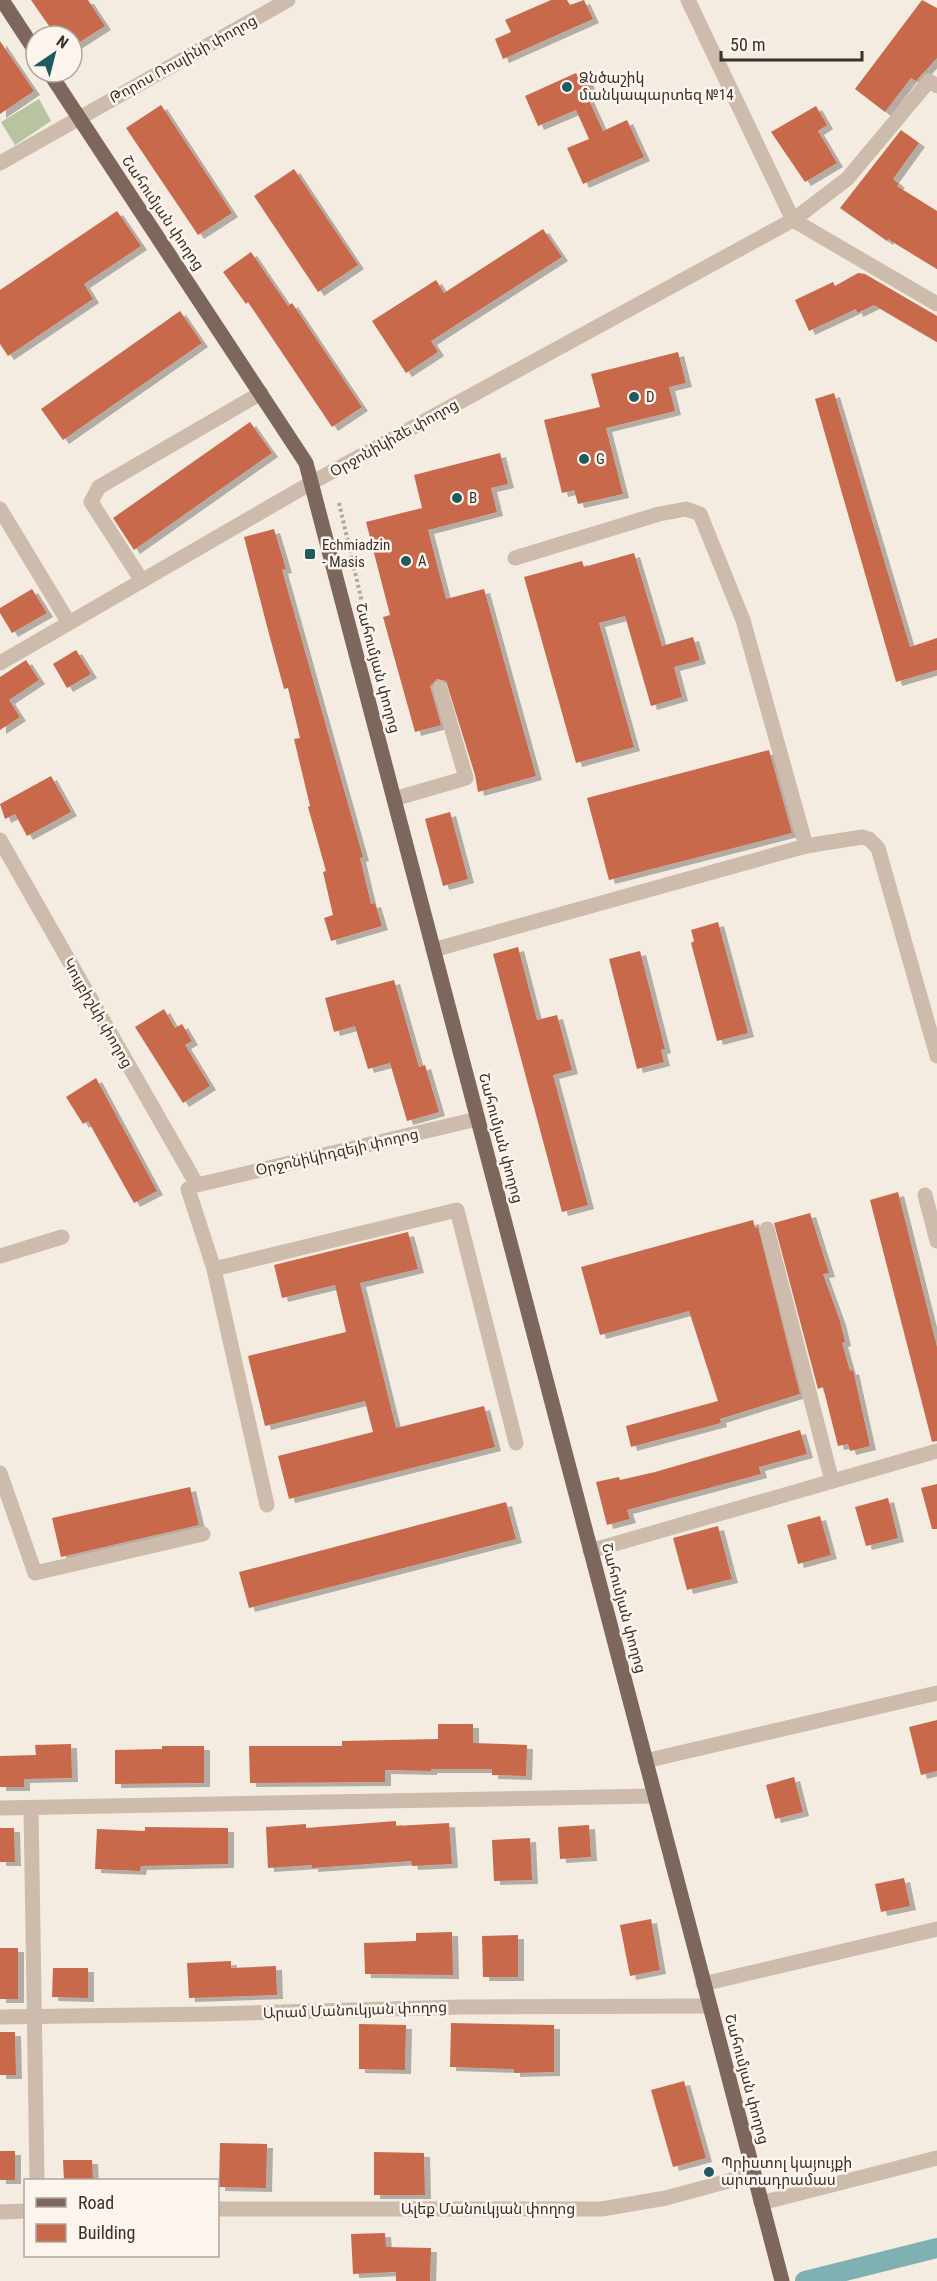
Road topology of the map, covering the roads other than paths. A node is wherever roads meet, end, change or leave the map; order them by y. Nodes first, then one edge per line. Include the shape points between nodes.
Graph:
1 (2, 0) edge
2 (288, 0) edge
3 (688, 0) edge
4 (24, 34) edge
5 (934, 79) edge
6 (57, 84) edge
7 (78, 118) junction
8 (0, 163) edge
9 (793, 220) junction
10 (937, 304) edge
11 (261, 393) junction
12 (311, 483) junction
13 (0, 509) edge
14 (515, 558) dead end
15 (142, 581) junction
16 (69, 623) junction
17 (0, 663) edge
18 (440, 688) dead end
19 (394, 799) junction
20 (0, 840) edge
21 (806, 846) junction
22 (433, 950) junction
23 (937, 1056) edge
24 (477, 1119) junction
25 (193, 1187) junction
26 (925, 1195) dead end
27 (768, 1229) dead end
28 (62, 1238) dead end
29 (937, 1241) edge
30 (0, 1256) edge
31 (214, 1269) junction
32 (516, 1443) dead end
33 (937, 1451) edge
34 (0, 1473) edge
35 (832, 1481) junction
36 (267, 1505) dead end
37 (203, 1534) dead end
38 (590, 1551) junction
39 (937, 1693) edge
40 (645, 1761) junction
41 (654, 1796) junction
42 (0, 1808) edge
43 (31, 1808) junction
44 (937, 1929) edge
45 (703, 1984) junction
46 (709, 2006) junction
47 (0, 2017) edge
48 (35, 2017) junction
49 (937, 2158) edge
50 (754, 2174) junction
51 (38, 2179) edge
52 (761, 2202) junction
53 (219, 2210) edge
54 (24, 2211) edge
55 (0, 2212) edge
56 (782, 2278) edge

1 - 4 main road
2 - 7 street, Թորոս Ռոսլինի փողոց
3 - 9 street
5 - 9 street, Օրջոնիկիձե փողոց via 847,179
6 - 7 main road, Շահումյան փողոց
7 - 8 street, Թորոս Ռոսլինի փողոց
7 - 11 main road, Շահումյան փողոց
9 - 10 street
9 - 12 street, Օրջոնիկիձե փողոց
11 - 12 main road, Շահումյան փողոց via 306,463
11 - 15 street via 93,494 91,502
12 - 15 street, Օրջոնիկիձե փողոց
12 - 19 main road, Շահումյան փողոց
13 - 16 street
14 - 21 street via 659,514 686,509 699,514 743,620
15 - 16 street, Օրջոնիկիձե փողոց
16 - 17 street, Օրջոնիկիձե փողոց
18 - 19 street via 466,778
19 - 22 main road, Շահումյան փողոց
20 - 25 street, Կույբիշևի փողոց
21 - 22 street
21 - 23 street via 862,837 874,842
22 - 24 main road, Շահումյան փողոց
24 - 25 street, Օրջոնիկիդզեյի փողոց
24 - 38 main road, Շահումյան փողոց
25 - 31 street, Կույբիշևի փողոց
26 - 29 street
27 - 35 street
28 - 30 street
31 - 32 street via 457,1210
31 - 36 street, Կույբիշևի փողոց
33 - 35 street
34 - 37 street via 35,1574
35 - 38 street
38 - 40 main road, Շահումյան փողոց
39 - 40 street
40 - 41 main road, Շահումյան փողոց
41 - 43 street
41 - 45 main road, Շահումյան փողոց
42 - 43 street
43 - 48 street
44 - 45 street
45 - 46 main road, Շահումյան փողոց
46 - 48 street, Արամ Մանուկյան փողոց via 460,2007
46 - 50 main road, Շահումյան փողոց
47 - 48 street, Արամ Մանուկյան փողոց
48 - 51 street
49 - 52 street
50 - 52 main road, Շահումյան փողոց
50 - 53 street, Ալեք Մանուկյան փողոց via 666,2198 602,2209
52 - 56 main road, Շահումյան փողոց
54 - 55 street

